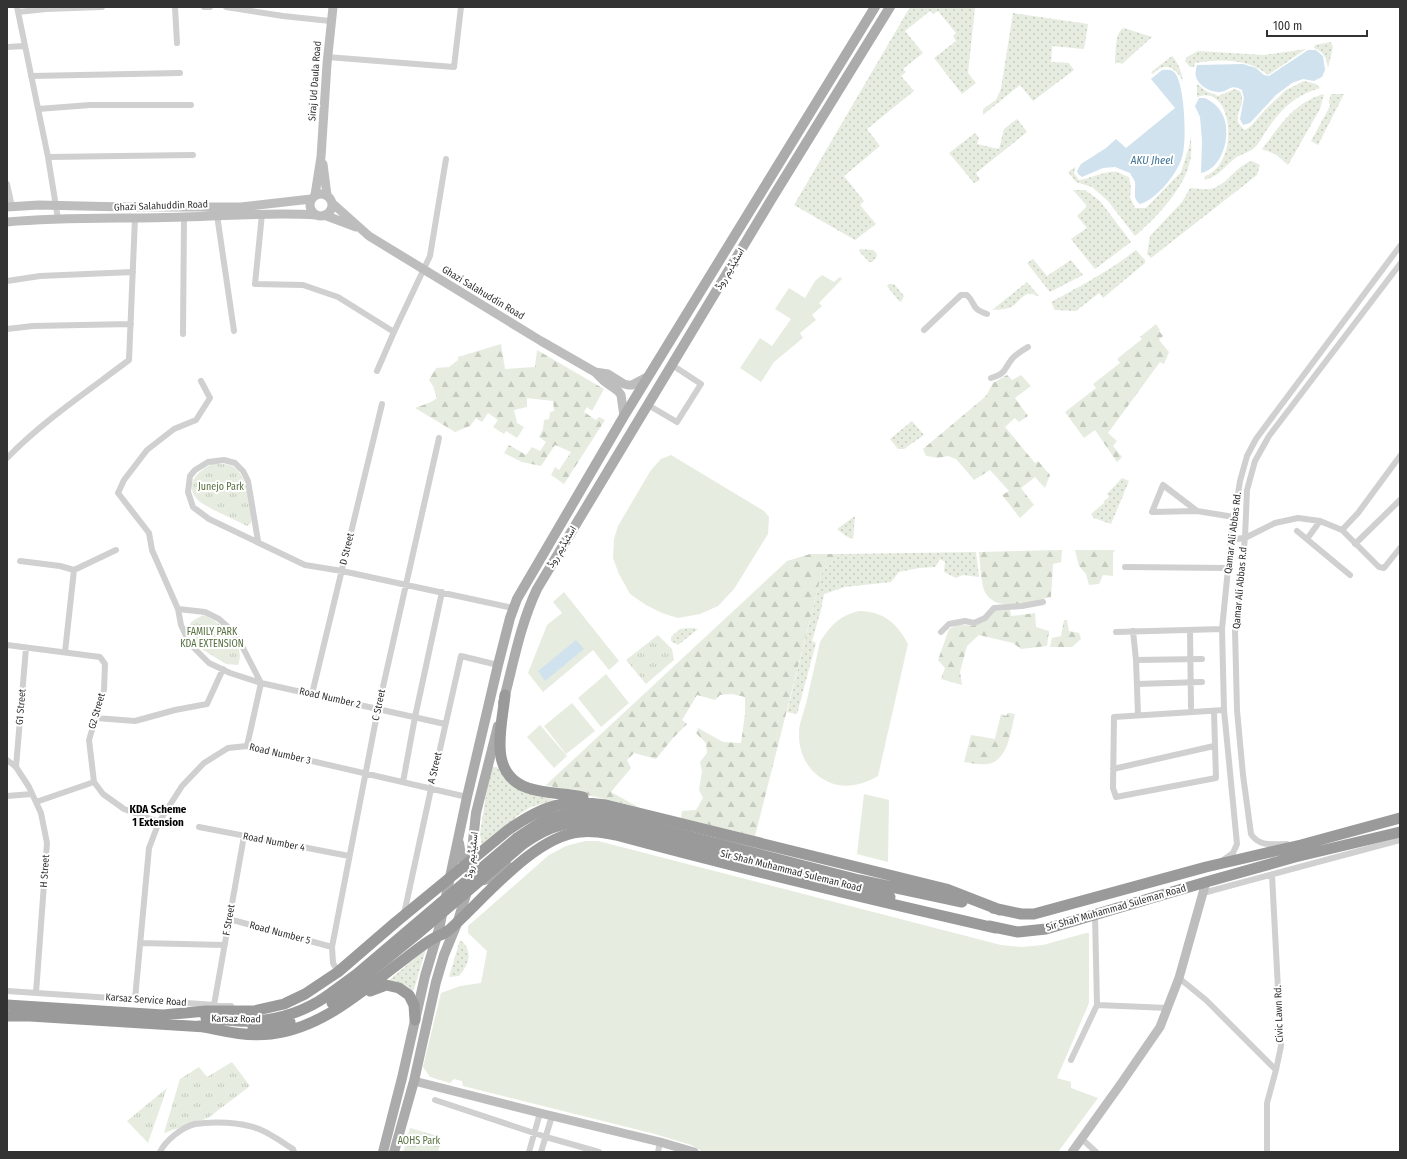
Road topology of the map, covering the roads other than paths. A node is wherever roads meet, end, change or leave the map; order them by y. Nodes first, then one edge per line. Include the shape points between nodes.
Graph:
1 (102, 7) edge
2 (175, 7) edge
3 (204, 7) edge
4 (210, 7) edge
5 (226, 7) edge
6 (333, 7) edge
7 (461, 7) edge
8 (875, 7) edge
9 (890, 7) edge
10 (67, 8) edge
11 (18, 9) edge
12 (330, 21) junction
13 (177, 43) dead end
14 (25, 46) junction
15 (7, 47) edge
16 (327, 56) junction
17 (180, 74) dead end
18 (834, 74) junction
19 (31, 76) junction
20 (844, 81) junction
21 (191, 105) dead end
22 (38, 109) junction
23 (192, 155) dead end
24 (48, 157) junction
25 (322, 157) junction
26 (446, 159) dead end
27 (7, 184) edge
28 (313, 197) junction
29 (329, 199) junction
30 (56, 205) junction
31 (10, 207) edge
32 (262, 214) junction
33 (217, 215) junction
34 (320, 215) junction
35 (184, 217) junction
36 (135, 218) junction
37 (58, 219) junction
38 (7, 222) edge
39 (361, 229) junction
40 (1400, 246) edge
41 (1400, 264) edge
42 (423, 270) junction
43 (133, 272) junction
44 (7, 280) edge
45 (987, 314) dead end
46 (131, 324) junction
47 (7, 329) edge
48 (924, 330) dead end
49 (234, 331) dead end
50 (394, 332) junction
51 (183, 334) dead end
52 (1028, 347) dead end
53 (672, 365) junction
54 (377, 371) dead end
55 (595, 372) junction
56 (650, 376) junction
57 (991, 378) dead end
58 (201, 382) dead end
59 (382, 404) dead end
60 (648, 404) junction
61 (624, 416) junction
62 (440, 438) dead end
63 (1400, 456) edge
64 (7, 458) edge
65 (1400, 500) edge
66 (1197, 511) junction
67 (1234, 517) junction
68 (1320, 521) junction
69 (1342, 530) junction
70 (1297, 532) dead end
71 (1245, 538) junction
72 (1231, 539) junction
73 (1307, 539) junction
74 (258, 541) junction
75 (1356, 544) junction
76 (1400, 548) edge
77 (116, 550) dead end
78 (20, 562) dead end
79 (1125, 567) dead end
80 (1228, 568) junction
81 (74, 570) junction
82 (342, 572) junction
83 (1350, 575) dead end
84 (406, 585) junction
85 (442, 592) junction
86 (1043, 602) dead end
87 (513, 608) junction
88 (178, 609) junction
89 (1222, 629) junction
90 (1190, 630) junction
91 (1132, 631) junction
92 (941, 632) dead end
93 (1116, 632) dead end
94 (7, 645) edge
95 (26, 648) junction
96 (65, 652) junction
97 (1190, 659) junction
98 (1202, 659) dead end
99 (1136, 660) junction
100 (498, 665) junction
101 (223, 670) junction
102 (1191, 682) junction
103 (1202, 682) dead end
104 (261, 683) junction
105 (1137, 684) junction
106 (312, 694) junction
107 (505, 695) junction
108 (1191, 707) dead end
109 (378, 709) junction
110 (1224, 710) junction
111 (1214, 712) junction
112 (1138, 715) junction
113 (415, 717) junction
114 (96, 718) junction
115 (445, 724) junction
116 (1240, 739) junction
117 (1227, 741) junction
118 (247, 746) junction
119 (1214, 746) junction
120 (7, 760) edge
121 (16, 767) junction
122 (1113, 769) junction
123 (365, 774) junction
124 (94, 782) junction
125 (403, 782) junction
126 (430, 789) junction
127 (32, 794) junction
128 (7, 796) edge
129 (467, 797) junction
130 (36, 802) junction
131 (602, 804) junction
132 (1400, 818) edge
133 (159, 822) junction
134 (199, 827) dead end
135 (1400, 832) edge
136 (244, 836) junction
137 (458, 838) junction
138 (1400, 840) edge
139 (1301, 844) junction
140 (542, 846) junction
141 (716, 848) junction
142 (349, 856) junction
143 (1219, 863) junction
144 (468, 867) junction
145 (1272, 875) junction
146 (450, 878) junction
147 (1206, 882) junction
148 (1203, 893) junction
149 (1000, 910) junction
150 (1095, 914) junction
151 (229, 919) junction
152 (400, 920) junction
153 (458, 920) junction
154 (995, 928) junction
155 (439, 934) junction
156 (140, 942) junction
157 (224, 945) junction
158 (332, 947) junction
159 (444, 955) junction
160 (338, 972) junction
161 (1179, 978) junction
162 (7, 991) edge
163 (36, 993) junction
164 (135, 998) junction
165 (330, 999) junction
166 (284, 1004) junction
167 (7, 1005) edge
168 (214, 1005) junction
169 (1097, 1005) junction
170 (344, 1006) junction
171 (1168, 1008) junction
172 (163, 1015) junction
173 (7, 1016) edge
174 (415, 1020) junction
175 (199, 1026) junction
176 (1071, 1060) dead end
177 (1276, 1070) junction
178 (414, 1081) junction
179 (435, 1100) dead end
180 (540, 1113) junction
181 (552, 1116) junction
182 (535, 1133) junction
183 (546, 1137) junction
184 (1082, 1139) junction
185 (660, 1142) junction
186 (160, 1152) edge
187 (294, 1152) edge
188 (383, 1152) edge
189 (394, 1152) edge
190 (529, 1152) edge
191 (541, 1152) edge
192 (599, 1152) edge
193 (658, 1152) edge
194 (694, 1152) edge
195 (1072, 1152) edge
196 (1096, 1152) edge
197 (1267, 1152) edge

1 - 10 street
2 - 13 street
3 - 4 street
5 - 12 street
6 - 12 main road, Siraj Ud Daula Road
7 - 16 street via 454,67
8 - 18 main road, اسٹیڈیم روڈ
9 - 20 main road, اسٹیڈیم روڈ
10 - 11 street
11 - 14 street
12 - 16 main road, Siraj Ud Daula Road
14 - 15 street
14 - 19 street
16 - 25 main road, Siraj Ud Daula Road
17 - 19 street
18 - 20 main road
18 - 56 main road, اسٹیڈیم روڈ
19 - 22 street
20 - 53 main road, اسٹیڈیم روڈ
21 - 22 street via 90,105
22 - 24 street
23 - 24 street
24 - 30 street
25 - 28 main road, Siraj Ud Daula Road
25 - 29 main road, Siraj Ud Daula Road
26 - 42 street via 430,256
27 - 31 street
28 - 29 main road via 320,193
28 - 30 main road, Ghazi Salahuddin Road via 241,206
28 - 34 main road via 310,208
29 - 34 main road via 332,208
29 - 39 main road, Ghazi Salahuddin Road
30 - 31 main road, Ghazi Salahuddin Road
30 - 37 street
32 - 33 main road, Ghazi Salahuddin Road
32 - 34 main road, Ghazi Salahuddin Road
32 - 50 street via 255,284 303,285 338,297
33 - 35 main road, Ghazi Salahuddin Road
33 - 49 street
34 - 39 main road, Ghazi Salahuddin Road
35 - 36 main road, Ghazi Salahuddin Road
35 - 51 street
36 - 37 main road, Ghazi Salahuddin Road
36 - 43 street
37 - 38 main road, Ghazi Salahuddin Road
39 - 42 main road, Ghazi Salahuddin Road
40 - 67 street, Qamar Ali Abbas Rd. via 1256,439 1245,461
41 - 71 street, Qamar Ali Abbas R.d via 1259,451 1250,473 1247,490
42 - 50 street
42 - 55 main road, Ghazi Salahuddin Road
43 - 44 street
43 - 46 street
45 - 48 street via 973,306 967,295 961,295
46 - 47 street
46 - 64 street via 129,360 71,403
50 - 54 street
52 - 57 street via 1014,357 1005,371
53 - 60 main road, اسٹیڈیم روڈ
53 - 60 street via 701,384 677,422
55 - 56 main road, Ghazi Salahuddin Road via 608,374 628,385
55 - 61 main road, Ghazi Salahuddin Road via 621,394
56 - 61 main road, اسٹیڈیم روڈ
58 - 88 street, Road Number 2 via 210,398 196,420 174,429 147,450 124,480 118,493 149,533 152,550
59 - 82 street, D Street
60 - 107 main road, اسٹیڈیم روڈ via 530,604
61 - 87 main road, اسٹیڈیم روڈ
62 - 84 street, C Street
63 - 69 street via 1358,513
65 - 75 street
66 - 66 street via 1167,512 1152,512 1163,485
66 - 67 street
67 - 72 street, Qamar Ali Abbas Rd.
68 - 69 street
68 - 71 street via 1298,518 1275,524
68 - 73 street
69 - 75 street
70 - 73 street
71 - 72 street
71 - 116 street, Qamar Ali Abbas R.d via 1235,630
72 - 80 street, Qamar Ali Abbas Rd.
73 - 83 street
74 - 74 street via 193,507 188,492 190,476 195,470 208,462 224,460 236,464 243,471 248,482
74 - 82 street via 305,565
75 - 76 street via 1382,568
77 - 81 street
78 - 81 street
79 - 80 street
80 - 89 street, Qamar Ali Abbas Rd.
81 - 96 street
82 - 84 street
82 - 106 street, D Street
84 - 85 street
84 - 109 street, C Street
85 - 87 street
85 - 113 street
86 - 92 street via 994,608 985,618 974,623 965,621 949,624
87 - 100 main road, اسٹیڈیم روڈ
88 - 101 street, Road Number 2 via 181,625 190,644 209,663
88 - 104 street via 205,612 227,626 240,642
89 - 90 street
89 - 110 street, Qamar Ali Abbas Rd.
90 - 91 street
90 - 97 street
91 - 93 street
91 - 99 street
94 - 95 street, G2 Street
95 - 96 street, G2 Street
95 - 121 street, G1 Street
96 - 114 street, G2 Street via 100,657 105,664 104,690
97 - 98 street
97 - 99 street
97 - 102 street
99 - 105 street
100 - 115 street, A Street via 461,656
100 - 129 main road, اسٹیڈیم روڈ
101 - 104 street, Road Number 2
101 - 114 street via 208,704 135,721
102 - 103 street
102 - 105 street
102 - 108 street
104 - 106 street, Road Number 2
104 - 118 street
105 - 112 street
106 - 109 street, Road Number 2
107 - 131 highway via 499,750 501,763 507,774 527,788 581,797
107 - 144 main road, اسٹیڈیم روڈ via 476,813
109 - 113 street, Road Number 2
109 - 123 street, C Street
110 - 111 street
110 - 117 street, Qamar Ali Abbas Rd.
111 - 112 street
111 - 119 street
112 - 122 street via 1114,717
113 - 115 street, Road Number 2
113 - 125 street
114 - 124 street, G2 Street via 89,740
115 - 126 street, A Street
116 - 117 street
116 - 139 street, Qamar Ali Abbas R.d via 1251,834 1255,840 1264,844
117 - 143 street, Qamar Ali Abbas Rd. via 1237,844 1233,853
118 - 123 street, Road Number 3
118 - 133 street, Road Number 3 via 228,748 204,763 182,786
119 - 122 street
119 - 122 street via 1216,778 1116,797 1113,788
120 - 121 street, H Street
121 - 127 street, H Street
123 - 125 street, Road Number 3
123 - 142 street, C Street
124 - 130 street
124 - 133 street via 103,794 124,809
125 - 126 street, Road Number 3
126 - 129 street, Road Number 3
126 - 152 street, A Street
127 - 128 street
127 - 130 street, H Street
129 - 137 main road, اسٹیڈیم روڈ
130 - 163 street, H Street via 47,843
131 - 144 highway via 565,803 545,808 514,826
131 - 149 highway via 946,889
132 - 139 highway, Sir Shah Muhammad Suleman Road
133 - 156 street, Road Number 3 via 149,848
134 - 136 street, Road Number 4
135 - 147 highway, Sir Shah Muhammad Suleman Road
136 - 142 street, Road Number 4
136 - 151 street, F Street
137 - 144 main road via 460,854
137 - 146 main road, اسٹیڈیم روڈ
138 - 145 street
139 - 143 highway, Sir Shah Muhammad Suleman Road
140 - 144 main road via 524,854 495,877 486,880 476,879
140 - 153 highway
140 - 154 highway via 561,836 599,832 849,895
141 - 149 highway, Sir Shah Muhammad Suleman Road
141 - 154 highway, Sir Shah Muhammad Suleman Road
141 - 165 highway, bridge via 609,816 590,813 551,818 517,838
142 - 158 street, C Street
143 - 149 highway, Sir Shah Muhammad Suleman Road via 1034,914
144 - 146 highway
144 - 153 main road, اسٹیڈیم روڈ via 468,888
145 - 148 street
145 - 177 street, Civic Lawn Rd. via 1281,1046
146 - 152 highway
146 - 155 main road, اسٹیڈیم روڈ
147 - 148 main road
147 - 150 highway, Sir Shah Muhammad Suleman Road
148 - 161 main road
150 - 154 highway, Sir Shah Muhammad Suleman Road via 1033,931 1018,932
150 - 169 street
151 - 157 street, F Street
151 - 158 street, Road Number 5
152 - 155 main road via 412,916 428,919
152 - 160 highway
153 - 155 highway
153 - 159 main road, اسٹیڈیم روڈ
155 - 159 main road via 444,944
155 - 170 highway
155 - 174 main road, اسٹیڈیم روڈ
156 - 157 street
156 - 164 street, Road Number 3
157 - 168 street, F Street
158 - 160 street, C Street via 333,963
159 - 178 main road, اسٹیڈیم روڈ
160 - 166 highway via 305,994
161 - 171 main road
161 - 177 street via 1206,1000
162 - 163 street, Karsaz Service Road
163 - 164 street, Karsaz Service Road
164 - 168 street, Karsaz Service Road
165 - 172 highway, Karsaz Road via 275,1018 251,1021
165 - 175 highway, Karsaz Road via 318,1010 291,1022 250,1028
166 - 168 street, Karsaz Service Road via 246,1007
166 - 172 highway via 254,1011 206,1011
167 - 172 highway
169 - 171 street
169 - 176 street
170 - 174 highway via 375,988 386,985 399,988 409,995 414,1005
170 - 175 highway via 307,1024 272,1034 249,1035
171 - 184 main road via 1160,1027
173 - 175 highway
174 - 188 main road, اسٹیڈیم روڈ
177 - 197 street, Civic Lawn Rd. via 1267,1103
178 - 180 main road
178 - 189 main road, اسٹیڈیم روڈ
179 - 182 street
180 - 181 main road
180 - 182 street
181 - 183 street
181 - 185 main road
182 - 183 street
182 - 190 street
183 - 191 street
183 - 192 street
184 - 195 main road
184 - 196 street
185 - 193 street
185 - 194 main road
186 - 187 street via 163,1144 194,1124 218,1123 258,1129 273,1136

